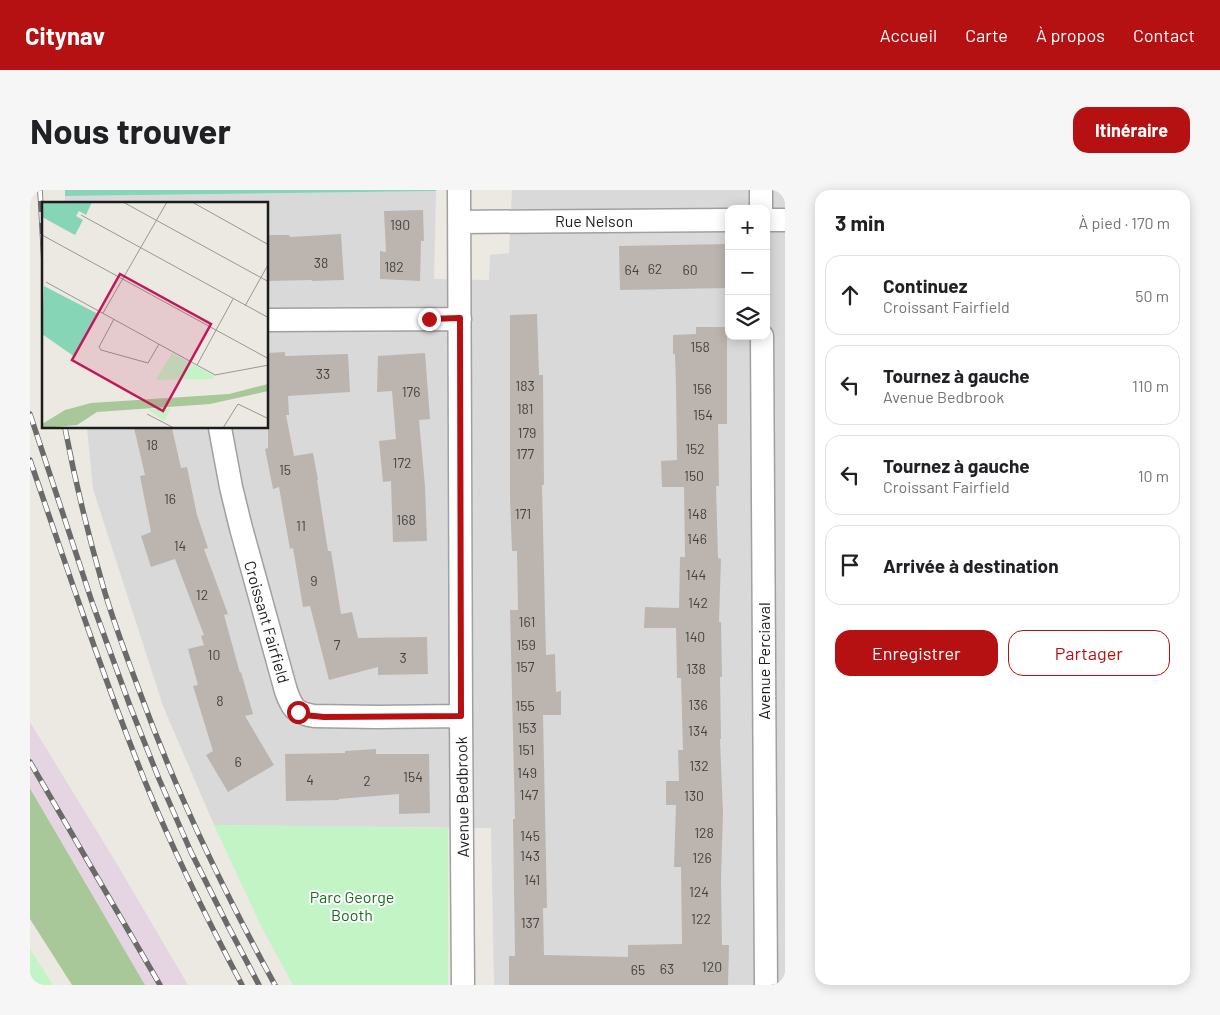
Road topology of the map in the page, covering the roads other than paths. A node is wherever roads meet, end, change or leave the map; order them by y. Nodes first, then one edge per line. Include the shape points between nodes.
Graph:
1 (459, 190) edge
2 (761, 190) edge
3 (761, 205) edge
4 (725, 220) edge
5 (770, 220) edge
6 (785, 220) edge
7 (459, 222) junction
8 (460, 318) junction
9 (269, 320) edge
10 (762, 340) edge
11 (220, 429) edge
12 (461, 716) junction
13 (463, 985) edge
14 (766, 985) edge

1 - 7 street, Avenue Bedbrook
2 - 3 street
4 - 7 street, Rue Nelson
5 - 6 street
7 - 8 street, Avenue Bedbrook
8 - 9 street
8 - 12 street, Avenue Bedbrook
10 - 14 street, Avenue Perciaval
11 - 12 street, Croissant Fairfield via 240,528 286,691 294,708 304,715 314,716
12 - 13 street, Avenue Bedbrook

